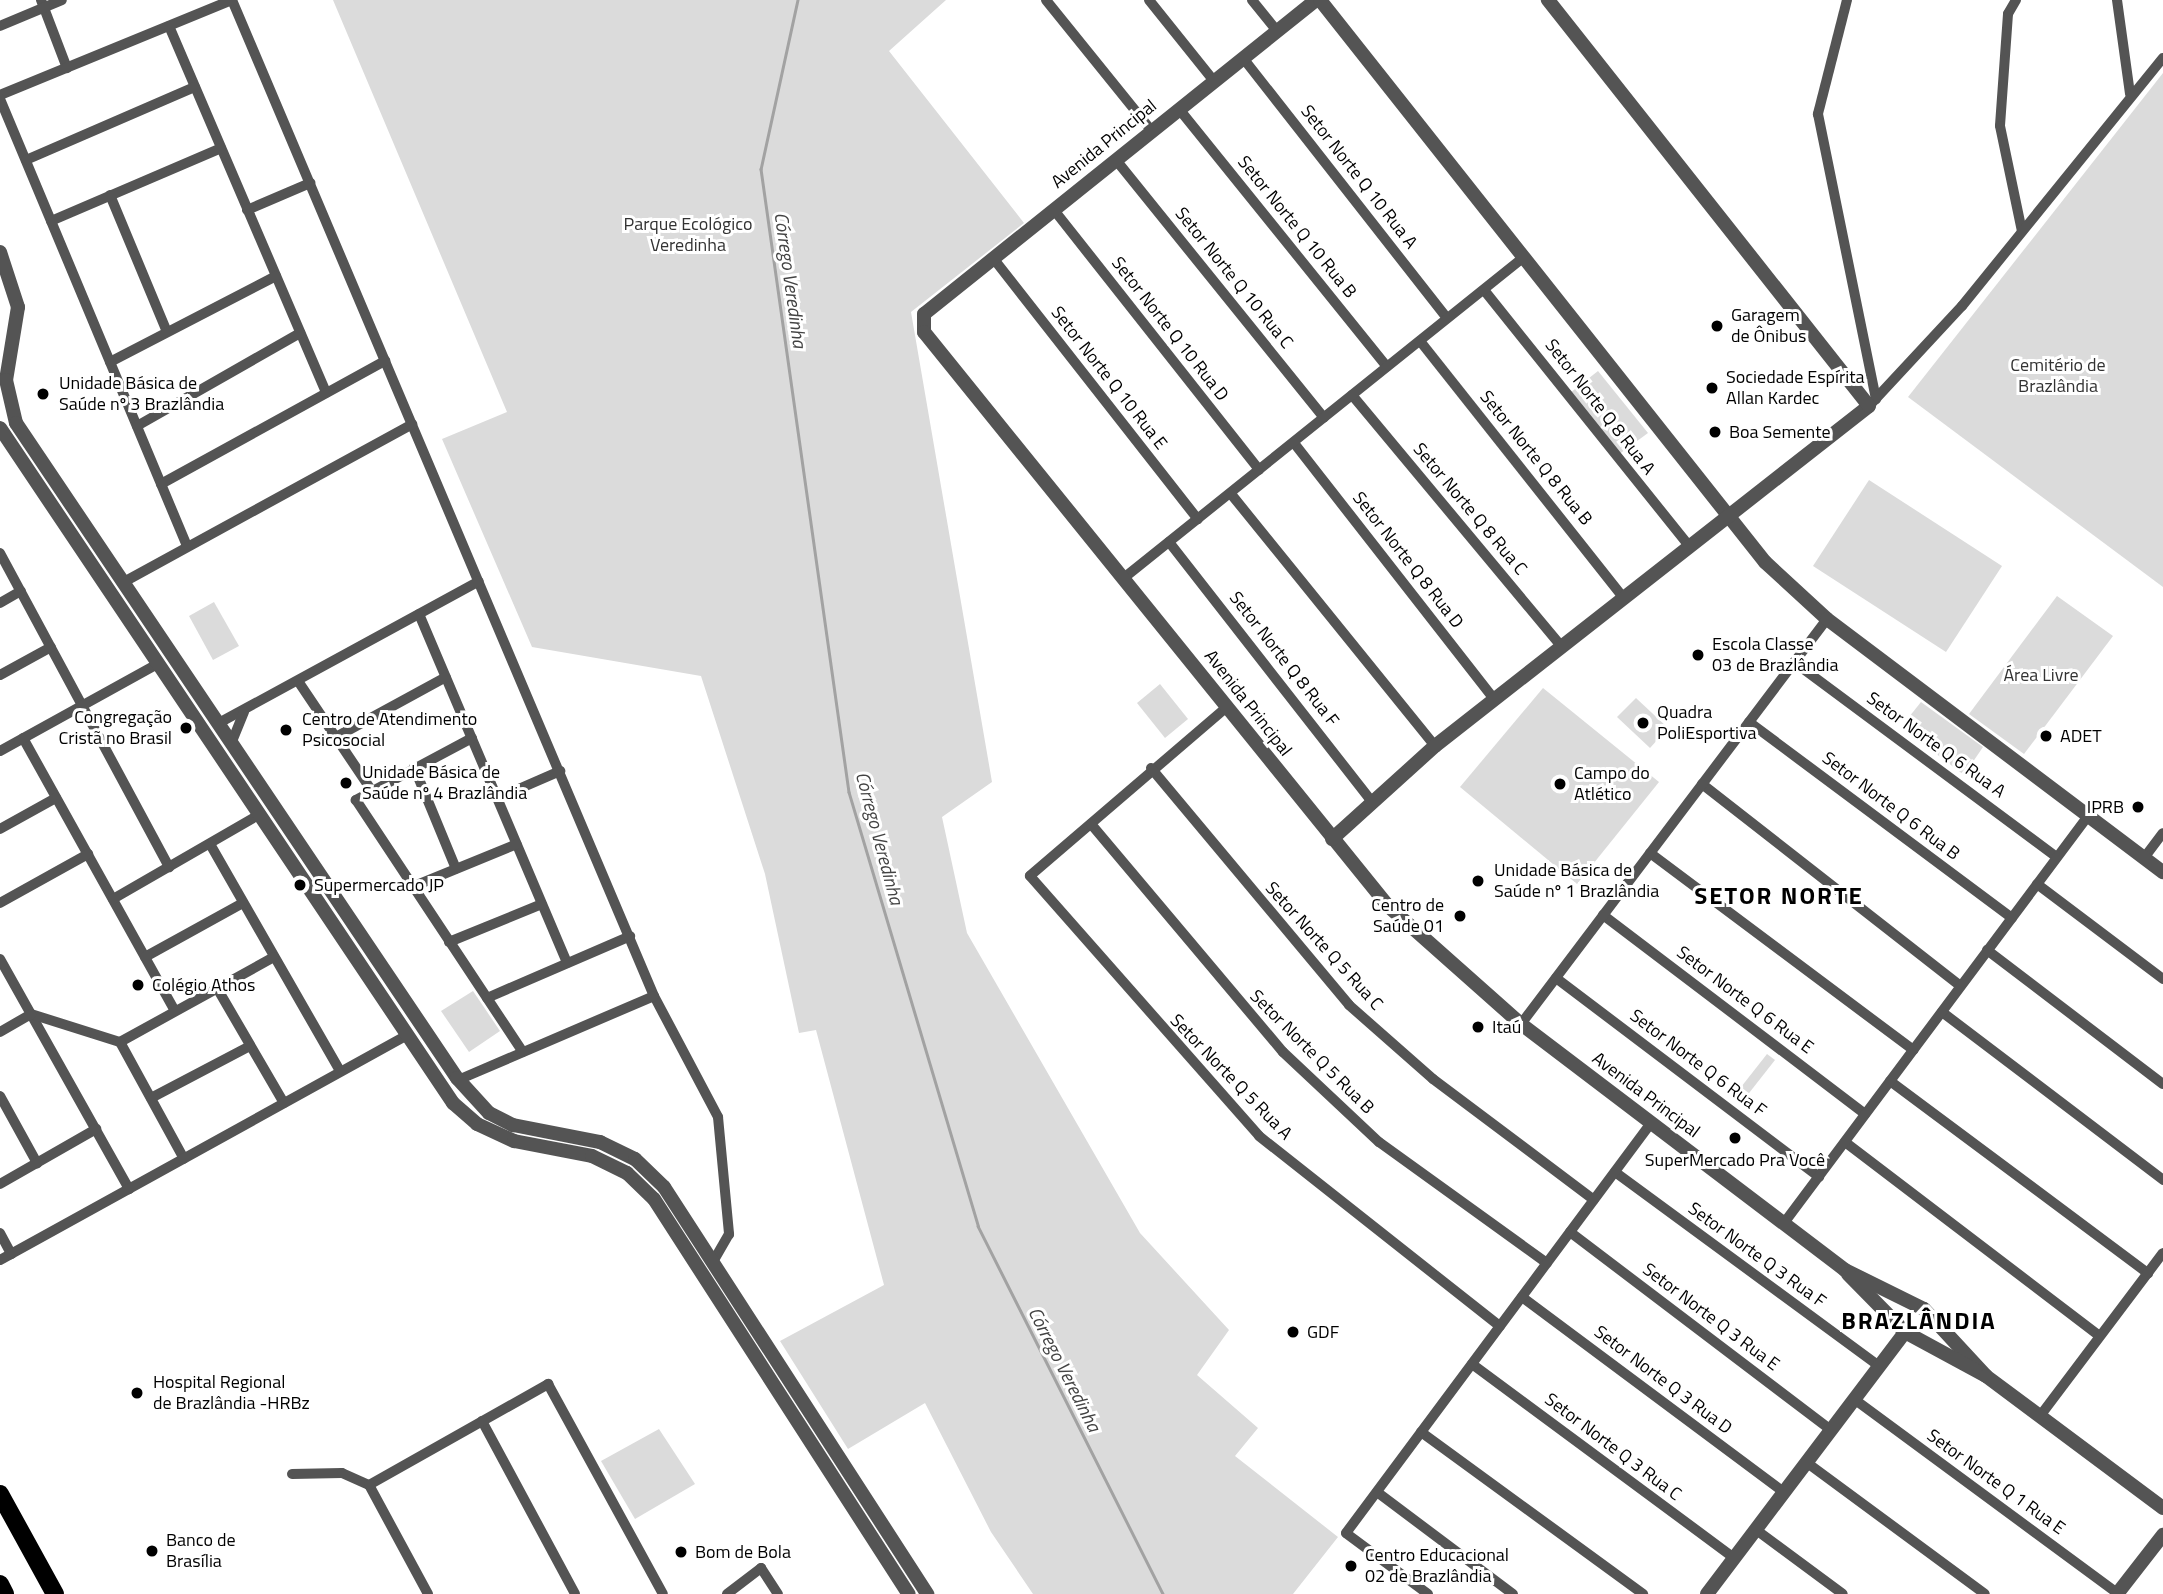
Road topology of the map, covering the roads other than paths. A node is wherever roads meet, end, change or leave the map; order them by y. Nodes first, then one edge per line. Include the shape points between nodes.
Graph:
1 (62, 0) edge
2 (232, 0) edge
3 (1046, 0) edge
4 (1149, 0) edge
5 (1252, 0) edge
6 (1318, 0) edge
7 (1548, 0) edge
8 (1847, 0) edge
9 (2016, 0) edge
10 (2117, 0) edge
11 (42, 4) edge
12 (0, 26) edge
13 (169, 26) junction
14 (1278, 31) junction
15 (1243, 58) junction
16 (2163, 58) edge
17 (67, 68) junction
18 (1214, 81) junction
19 (195, 87) junction
20 (2130, 94) junction
21 (0, 97) edge
22 (1179, 109) junction
23 (1151, 130) junction
24 (221, 148) junction
25 (26, 160) junction
26 (1116, 160) junction
27 (310, 183) junction
28 (110, 195) junction
29 (247, 210) junction
30 (1054, 210) junction
31 (51, 221) junction
32 (2022, 231) junction
33 (0, 252) edge
34 (1524, 257) junction
35 (993, 258) junction
36 (276, 276) junction
37 (1484, 289) junction
38 (1447, 318) junction
39 (167, 332) junction
40 (300, 333) junction
41 (1420, 341) junction
42 (385, 361) junction
43 (110, 362) junction
44 (1387, 368) junction
45 (326, 393) junction
46 (1352, 395) junction
47 (1870, 406) junction
48 (1324, 418) junction
49 (412, 424) junction
50 (137, 426) junction
51 (0, 428) edge
52 (1294, 443) junction
53 (1259, 470) junction
54 (161, 484) junction
55 (1231, 494) junction
56 (1728, 514) junction
57 (1198, 519) junction
58 (80, 522) junction
59 (65, 530) junction
60 (1169, 541) junction
61 (95, 543) junction
62 (1688, 545) junction
63 (187, 546) junction
64 (0, 553) edge
65 (80, 553) junction
66 (1125, 577) junction
67 (479, 581) junction
68 (122, 583) junction
69 (21, 591) junction
70 (1624, 598) junction
71 (0, 603) edge
72 (419, 614) junction
73 (1827, 619) junction
74 (1562, 646) junction
75 (51, 647) junction
76 (1794, 662) junction
77 (156, 665) junction
78 (0, 675) edge
79 (446, 677) junction
80 (298, 681) junction
81 (1494, 699) junction
82 (82, 705) junction
83 (1228, 706) junction
84 (245, 710) junction
85 (1749, 722) junction
86 (217, 724) junction
87 (336, 737) junction
88 (23, 738) junction
89 (472, 738) junction
90 (231, 744) junction
91 (1435, 746) junction
92 (0, 751) edge
93 (414, 767) junction
94 (1151, 768) junction
95 (560, 771) junction
96 (1702, 784) junction
97 (370, 788) junction
98 (57, 797) junction
99 (498, 798) junction
100 (1370, 799) junction
101 (2088, 816) junction
102 (257, 817) junction
103 (282, 820) junction
104 (1091, 824) junction
105 (0, 829) edge
106 (266, 830) junction
107 (2163, 833) edge
108 (1332, 839) junction
109 (210, 844) junction
110 (517, 844) junction
111 (1650, 853) junction
112 (88, 854) junction
113 (2057, 857) junction
114 (2144, 858) junction
115 (169, 867) junction
116 (456, 869) junction
117 (2163, 872) edge
118 (2037, 884) junction
119 (412, 887) junction
120 (113, 900) junction
121 (0, 903) edge
122 (243, 903) junction
123 (542, 904) junction
124 (1603, 915) junction
125 (2012, 918) junction
126 (352, 923) junction
127 (336, 933) junction
128 (630, 936) junction
129 (449, 942) junction
130 (368, 946) junction
131 (1987, 950) junction
132 (351, 956) junction
133 (145, 957) junction
134 (274, 957) junction
135 (0, 960) edge
136 (567, 963) junction
137 (1556, 978) junction
138 (2163, 979) edge
139 (1961, 986) junction
140 (217, 988) junction
141 (654, 996) junction
142 (486, 998) junction
143 (175, 1011) junction
144 (1941, 1012) junction
145 (31, 1014) junction
146 (1521, 1024) junction
147 (0, 1032) edge
148 (405, 1036) junction
149 (120, 1042) junction
150 (250, 1045) junction
151 (1913, 1050) junction
152 (523, 1052) junction
153 (447, 1063) junction
154 (340, 1072) junction
155 (431, 1072) junction
156 (458, 1079) junction
157 (1890, 1081) junction
158 (2163, 1084) edge
159 (443, 1089) junction
160 (0, 1096) edge
161 (151, 1098) junction
162 (284, 1103) junction
163 (1866, 1114) junction
164 (1651, 1123) junction
165 (499, 1126) junction
166 (96, 1129) junction
167 (1845, 1142) junction
168 (184, 1158) junction
169 (37, 1163) junction
170 (1615, 1172) junction
171 (1819, 1177) junction
172 (2163, 1180) edge
173 (0, 1184) edge
174 (129, 1189) junction
175 (1594, 1200) junction
176 (1784, 1223) junction
177 (1570, 1232) junction
178 (0, 1233) edge
179 (2163, 1253) edge
180 (11, 1254) junction
181 (0, 1260) edge
182 (712, 1263) junction
183 (1547, 1263) junction
184 (1845, 1270) junction
185 (2148, 1273) junction
186 (1900, 1293) junction
187 (1522, 1297) junction
188 (1886, 1315) junction
189 (1500, 1326) junction
190 (1947, 1331) junction
191 (1905, 1332) junction
192 (2100, 1336) junction
193 (1934, 1350) junction
194 (1472, 1364) junction
195 (1879, 1366) junction
196 (1986, 1376) junction
197 (1854, 1399) junction
198 (2040, 1416) junction
199 (482, 1421) junction
200 (1831, 1430) junction
201 (1421, 1432) junction
202 (829, 1460) junction
203 (1806, 1462) junction
204 (292, 1474) dead end
205 (369, 1485) junction
206 (1377, 1492) junction
207 (1784, 1492) junction
208 (0, 1494) edge
209 (2162, 1504) edge
210 (1755, 1530) junction
211 (2163, 1535) edge
212 (1734, 1558) junction
213 (0, 1584) edge
214 (1711, 1593) edge
215 (5, 1594) edge
216 (55, 1594) edge
217 (428, 1594) edge
218 (575, 1594) edge
219 (663, 1594) edge
220 (727, 1594) edge
221 (778, 1594) edge
222 (909, 1594) edge
223 (927, 1594) edge
224 (1428, 1594) edge
225 (1513, 1594) edge
226 (1643, 1594) edge
227 (1843, 1594) edge
228 (1985, 1594) edge
229 (2117, 1594) edge

1 - 11 street
2 - 13 street
2 - 27 street
3 - 23 street
4 - 18 street
5 - 14 street
6 - 14 street, Avenida Principal
6 - 34 street
7 - 47 street
8 - 47 street via 1818,114 1878,396
9 - 32 street via 2008,14 2000,126
10 - 20 street
11 - 12 street
11 - 17 street
13 - 17 street
13 - 19 street
14 - 15 street, Avenida Principal
15 - 18 street, Avenida Principal
15 - 38 street, Setor Norte Q 10 Rua A
16 - 20 street
17 - 21 street
18 - 22 street, Avenida Principal
19 - 24 street
19 - 25 street
20 - 32 street
21 - 25 street
22 - 23 street, Avenida Principal
22 - 44 street, Setor Norte Q 10 Rua B
23 - 26 street, Avenida Principal
24 - 28 street
24 - 29 street
25 - 31 street
26 - 30 street, Avenida Principal
26 - 48 street, Setor Norte Q 10 Rua C
27 - 29 street
27 - 42 street
28 - 31 street
28 - 39 street
29 - 36 street
30 - 35 street, Avenida Principal
30 - 53 street, Setor Norte Q 10 Rua D
31 - 43 street
32 - 47 street
33 - 58 street via 18,307 8,400 21,433
34 - 37 street
34 - 56 street
35 - 57 street, Setor Norte Q 10 Rua E
35 - 66 street, Avenida Principal via 924,314 923,328
36 - 39 street
36 - 40 street
37 - 38 street
37 - 62 street, Setor Norte Q 8 Rua A
38 - 41 street
39 - 43 street
40 - 45 street
40 - 50 street
41 - 44 street
41 - 70 street, Setor Norte Q 8 Rua B
42 - 45 street
42 - 49 street
43 - 50 street
44 - 46 street
45 - 54 street
46 - 48 street
46 - 74 street, Setor Norte Q 8 Rua C
47 - 56 street
48 - 52 street
49 - 63 street
49 - 67 street
50 - 54 street
51 - 59 street
52 - 53 street
52 - 81 street, Setor Norte Q 8 Rua D
53 - 55 street
54 - 63 street
55 - 57 street
55 - 91 street
56 - 62 street
56 - 73 street via 1765,562
57 - 60 street
58 - 59 street via 73,534
58 - 61 street
59 - 65 street
60 - 66 street
60 - 100 street, Setor Norte Q 8 Rua F
61 - 65 street via 86,542
61 - 68 street
62 - 70 street
63 - 68 street
64 - 69 street
65 - 77 street
66 - 83 street, Avenida Principal
67 - 72 street
67 - 95 street
68 - 86 street
69 - 71 street
69 - 75 street
70 - 74 street
72 - 79 street
72 - 80 street
73 - 76 street
73 - 101 street
74 - 81 street
75 - 78 street
75 - 82 street
76 - 85 street
76 - 113 street, Setor Norte Q 6 Rua A
77 - 82 street
77 - 102 street
79 - 87 street
79 - 89 street
80 - 84 street
80 - 87 street
81 - 91 street
82 - 88 street
82 - 115 street
83 - 94 street
83 - 108 street, Avenida Principal
84 - 86 street
84 - 90 street
85 - 96 street
85 - 125 street, Setor Norte Q 6 Rua B
86 - 90 street
87 - 97 street
88 - 92 street
88 - 98 street
89 - 93 street
89 - 99 street
90 - 103 street
91 - 100 street
93 - 97 street
93 - 116 street
94 - 104 street
94 - 175 street, Setor Norte Q 5 Rua C via 1349,1004 1433,1079
95 - 99 street
95 - 128 street
96 - 111 street
96 - 139 street
97 - 119 street via 356,800 358,806
98 - 105 street
98 - 112 street
99 - 110 street
100 - 108 street
101 - 113 street
101 - 114 street
102 - 106 street
102 - 109 street
103 - 106 street
103 - 126 street
104 - 183 street, Setor Norte Q 5 Rua B via 1283,1052 1379,1142
104 - 189 street, Setor Norte Q 5 Rua A via 1030,876 1259,1136
106 - 127 street
107 - 114 street
108 - 146 street, Avenida Principal via 1388,905
109 - 115 street
109 - 122 street
110 - 116 street
110 - 123 street
111 - 124 street
111 - 151 street
112 - 120 street
112 - 121 street
113 - 118 street
114 - 117 street
115 - 120 street
116 - 119 street
118 - 125 street
118 - 138 street
119 - 129 street
120 - 133 street
122 - 133 street
122 - 134 street
123 - 129 street
123 - 136 street
124 - 137 street
124 - 163 street, Setor Norte Q 6 Rua E
125 - 131 street
126 - 127 street via 344,934
126 - 130 street
127 - 132 street
128 - 136 street
128 - 141 street
129 - 142 street
130 - 132 street via 360,945
130 - 153 street
131 - 139 street
131 - 158 street
132 - 148 street
133 - 143 street
134 - 140 street
134 - 154 street
135 - 145 street
136 - 142 street
137 - 146 street
137 - 171 street, Setor Norte Q 6 Rua F
139 - 144 street
140 - 143 street
140 - 150 street
141 - 152 street
141 - 182 street via 718,1117 729,1234
142 - 152 street
143 - 149 street
144 - 151 street
144 - 172 street
145 - 147 street
145 - 149 street
145 - 166 street
146 - 164 street, Avenida Principal
148 - 154 street
148 - 155 street
149 - 161 street
150 - 161 street
150 - 162 street
151 - 157 street
152 - 156 street
153 - 155 street via 443,1073
153 - 156 street
154 - 162 street
155 - 159 street
156 - 159 street via 448,1079
156 - 165 street
157 - 163 street
157 - 185 street
159 - 165 street via 477,1124
160 - 169 street
161 - 168 street
162 - 168 street
163 - 167 street
164 - 170 street
164 - 176 street, Avenida Principal
165 - 182 street via 600,1142 635,1159 664,1187
165 - 202 street via 593,1156 627,1173 654,1199
166 - 169 street
166 - 174 street
167 - 171 street
167 - 192 street
168 - 174 street
169 - 173 street
170 - 175 street
170 - 195 street, Setor Norte Q 3 Rua F
171 - 176 street
174 - 180 street
175 - 177 street
176 - 184 street, Avenida Principal
177 - 183 street
177 - 200 street, Setor Norte Q 3 Rua E
178 - 180 street
179 - 185 street
180 - 181 street
182 - 202 street
183 - 187 street
184 - 186 street, Avenida Principal
184 - 188 street
185 - 192 street
186 - 188 street via 1887,1300
186 - 190 street, Avenida Principal
187 - 189 street
187 - 207 street, Setor Norte Q 3 Rua D
188 - 191 street
189 - 194 street
190 - 193 street via 1946,1343
190 - 196 street, Avenida Principal
191 - 193 street
191 - 195 street
192 - 198 street
193 - 196 street
194 - 201 street
194 - 212 street, Setor Norte Q 3 Rua C
195 - 197 street
196 - 198 street
197 - 200 street
197 - 229 street, Setor Norte Q 1 Rua E
198 - 209 street
199 - 205 street
199 - 218 street
199 - 219 street via 548,1384
200 - 203 street
201 - 206 street
201 - 226 street
202 - 222 street
202 - 223 street
203 - 207 street
203 - 228 street
204 - 205 street via 342,1473
205 - 217 street
206 - 224 street via 1346,1533
206 - 225 street
207 - 210 street
208 - 216 highway
210 - 212 street
210 - 227 street
211 - 229 street
212 - 214 street
213 - 215 highway
220 - 221 street via 761,1568

